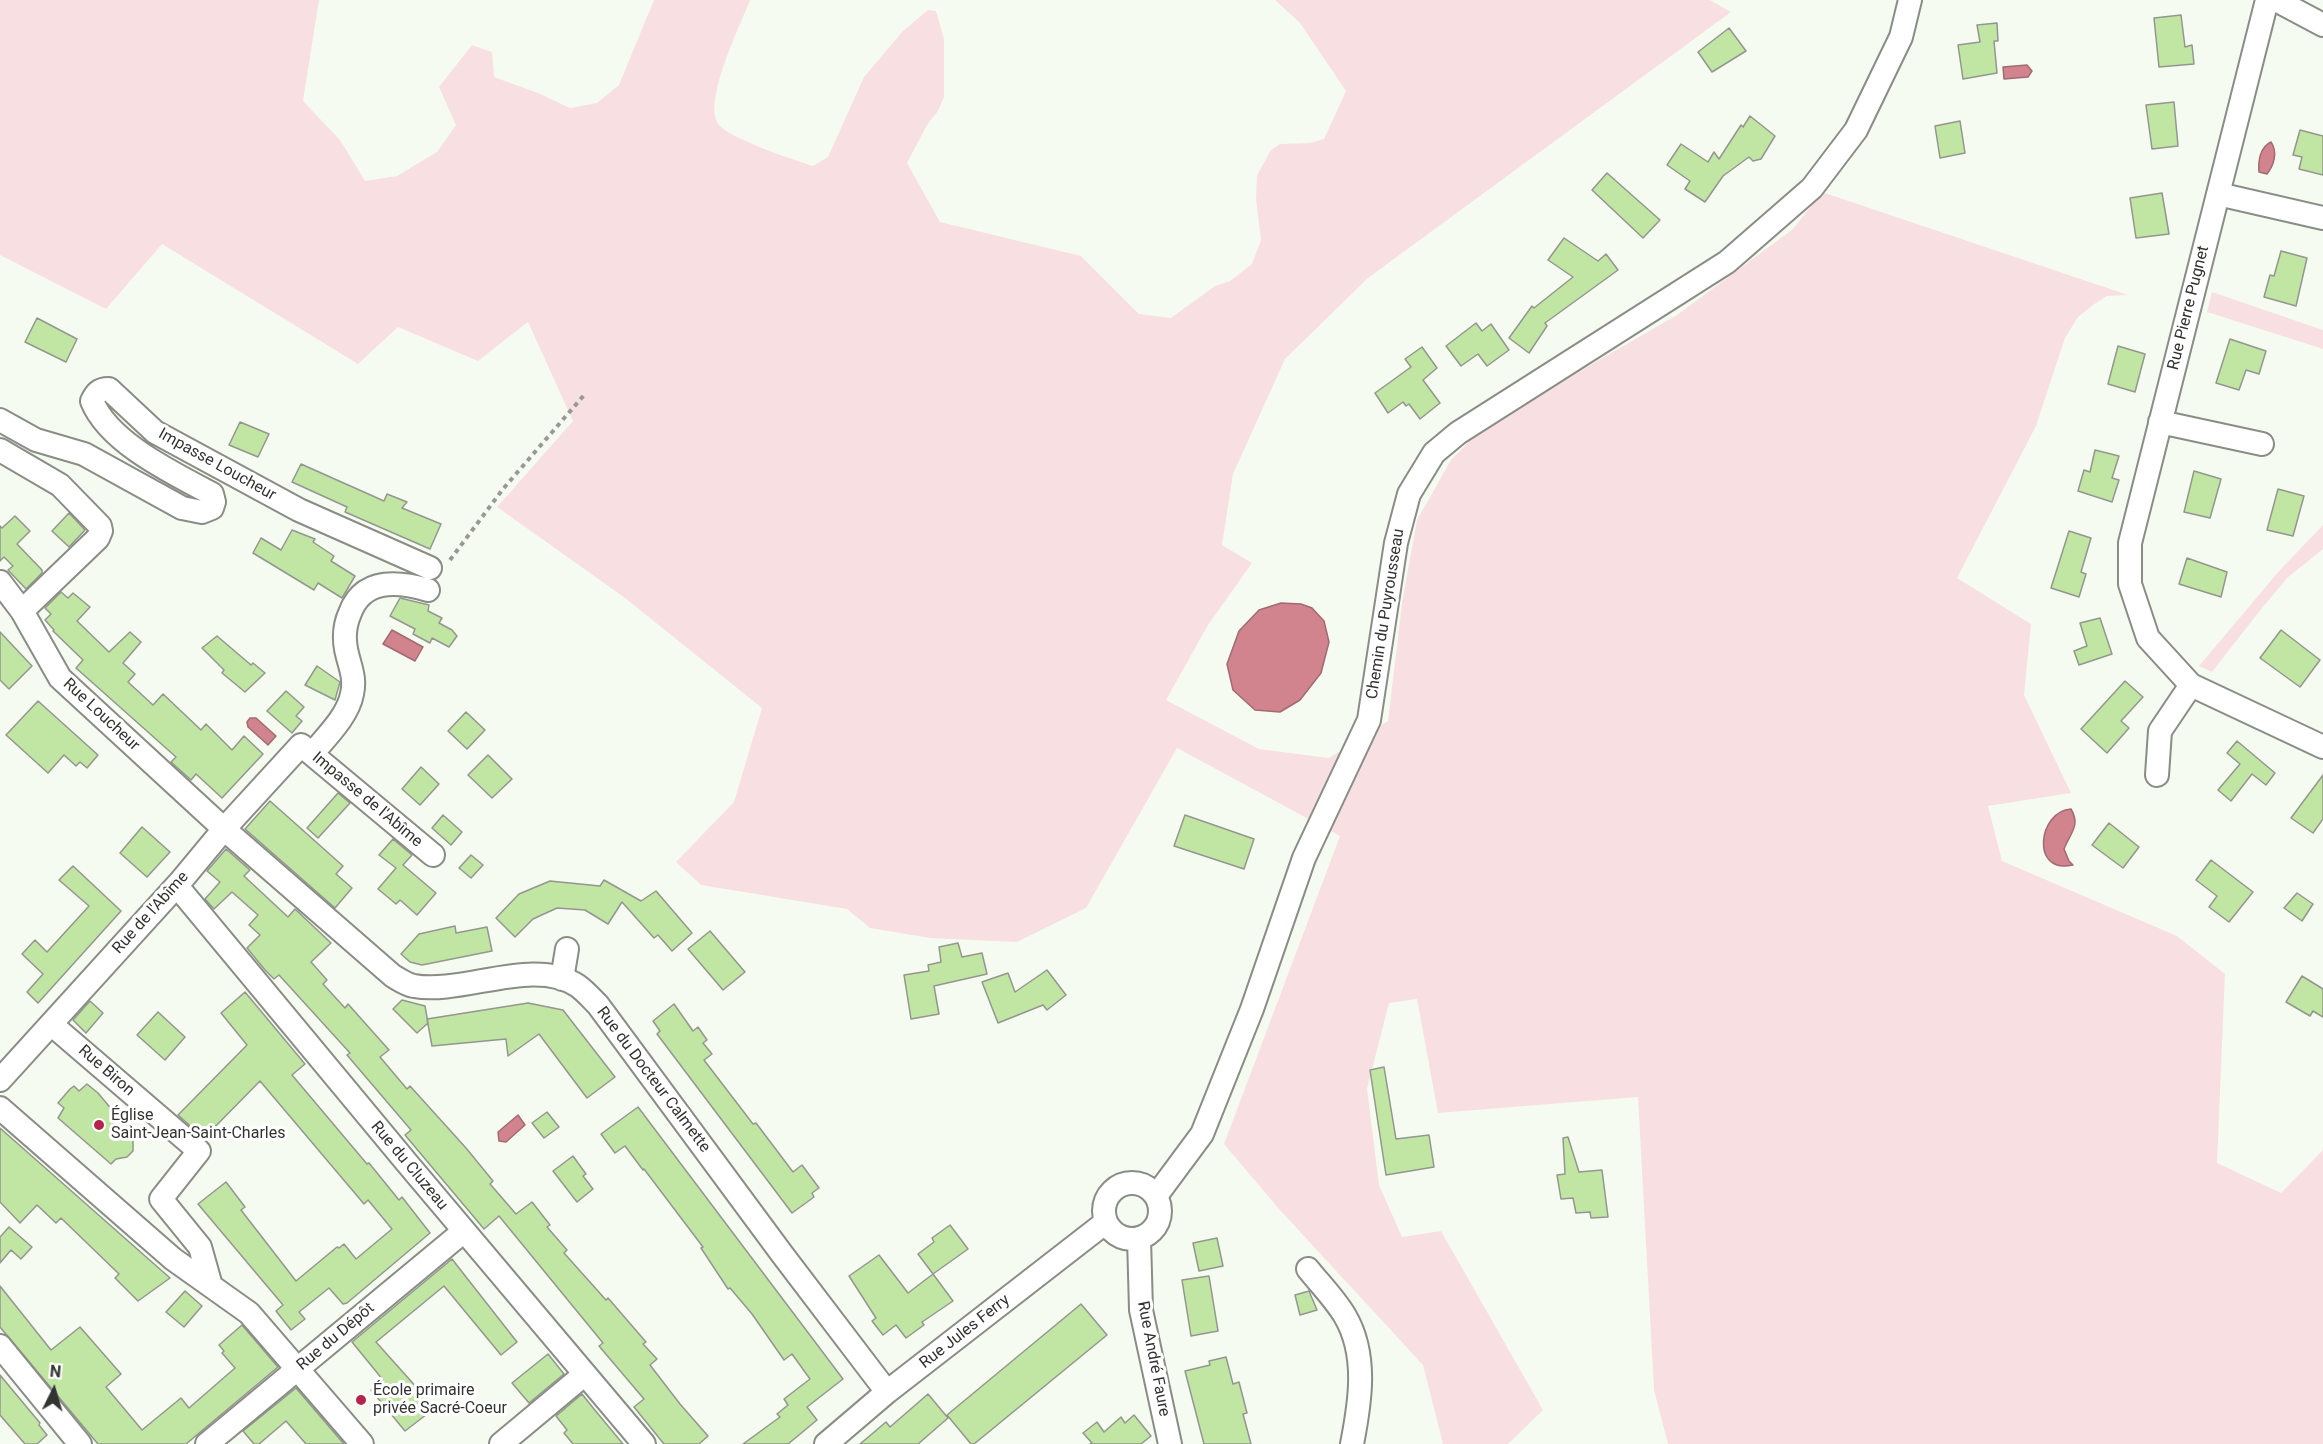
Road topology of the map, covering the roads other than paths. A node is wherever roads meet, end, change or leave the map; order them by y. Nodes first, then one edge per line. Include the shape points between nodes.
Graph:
1 (1910, 0) edge
2 (2266, 0) edge
3 (2276, 0) edge
4 (2323, 26) edge
5 (2218, 194) junction
6 (2323, 218) edge
7 (0, 420) edge
8 (2160, 422) junction
9 (2262, 444) dead end
10 (0, 450) edge
11 (429, 579) joint
12 (0, 582) edge
13 (22, 611) junction
14 (2191, 686) junction
15 (2323, 747) edge
16 (306, 750) junction
17 (2157, 775) dead end
18 (224, 829) junction
19 (434, 855) dead end
20 (177, 886) junction
21 (567, 949) dead end
22 (562, 979) junction
23 (51, 1024) junction
24 (0, 1080) edge
25 (0, 1108) edge
26 (1156, 1196) junction
27 (1106, 1222) junction
28 (464, 1231) junction
29 (1139, 1238) junction
30 (1308, 1269) dead end
31 (211, 1286) junction
32 (0, 1347) edge
33 (298, 1369) junction
34 (585, 1374) junction
35 (887, 1392) junction
36 (80, 1444) edge
37 (207, 1444) edge
38 (362, 1444) edge
39 (501, 1444) edge
40 (644, 1444) edge
41 (826, 1444) edge
42 (1170, 1444) edge
43 (1352, 1444) edge

1 - 26 street, Chemin du Puyrousseau via 1901,37 1856,130 1812,188 1727,262 1458,433 1434,453 1409,494 1396,543 1369,720 1304,858 1252,1009 1202,1134
2 - 5 street, Rue Pierre Pugnet
3 - 4 street
5 - 6 street
5 - 8 street, Rue Pierre Pugnet
7 - 11 street, Impasse Loucheur via 36,440 84,454 182,508 202,512 212,508 212,494 124,441 98,416 92,401 96,393 109,389 155,432
8 - 9 street
8 - 14 street, Rue Pierre Pugnet via 2130,543 2130,584 2148,638
10 - 13 street via 60,485 101,531
11 - 16 street, Rue de l'Abîme via 415,586 381,584 366,590 354,603 346,622 345,647 354,680 352,697 337,723
12 - 13 street, Rue Loucheur
13 - 18 street, Rue Loucheur via 60,678
14 - 15 street, Rue Pierre Pugnet
14 - 17 street via 2160,731
16 - 18 street, Rue de l'Abîme
16 - 19 street, Impasse de l'Abîme
18 - 20 street, Rue de l'Abîme
18 - 22 street, Rue du Docteur Calmette via 393,976 411,986 431,988 529,974
20 - 23 street, Rue de l'Abîme
20 - 28 street, Rue du Cluzeau
21 - 22 street
22 - 35 street, Rue du Docteur Calmette via 577,986 598,1005
23 - 24 street, Rue de l'Abîme
23 - 31 street, Rue Biron via 199,1151 161,1199 200,1247
25 - 31 street via 173,1259
26 - 27 street via 1137,1183 1117,1186 1104,1205
26 - 29 street via 1160,1215 1150,1232
27 - 29 street via 1120,1237
27 - 35 street, Rue Jules Ferry
28 - 33 street, Rue du Dépôt
28 - 34 street, Rue du Cluzeau
29 - 42 street, Rue André Faure via 1141,1310
30 - 43 street via 1346,1317 1355,1342 1361,1371
31 - 33 street via 249,1313
32 - 36 street
33 - 37 street, Rue du Dépôt
33 - 38 street
34 - 39 street
34 - 40 street, Rue du Cluzeau
35 - 41 street, Rue Jules Ferry

